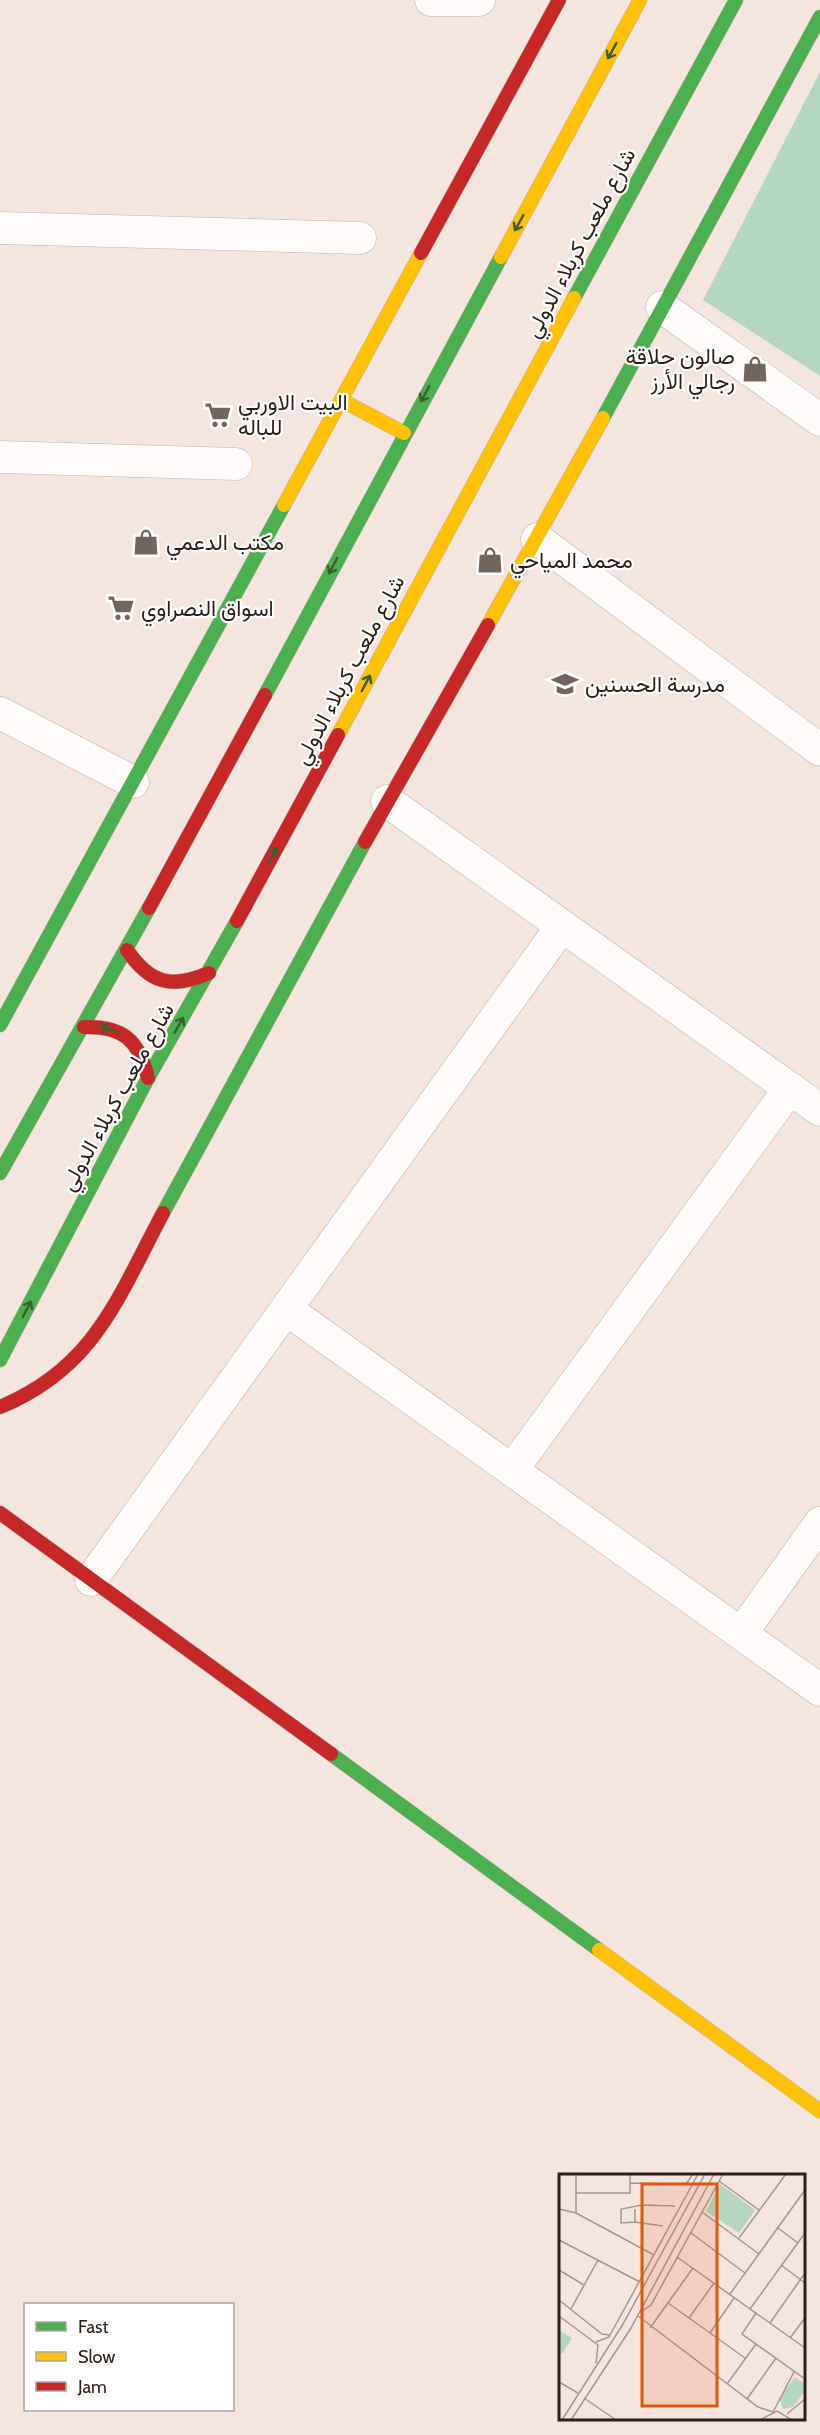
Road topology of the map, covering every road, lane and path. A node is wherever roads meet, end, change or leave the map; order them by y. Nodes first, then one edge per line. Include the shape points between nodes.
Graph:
1 (431, 0) edge
2 (479, 0) edge
3 (559, 0) edge
4 (640, 0) edge
5 (736, 0) edge
6 (820, 17) edge
7 (0, 228) edge
8 (360, 238) dead end
9 (662, 308) junction
10 (341, 400) junction
11 (820, 420) edge
12 (404, 433) junction
13 (0, 457) edge
14 (236, 464) dead end
15 (537, 539) junction
16 (0, 713) edge
17 (820, 750) edge
18 (133, 782) junction
19 (387, 801) junction
20 (562, 926) junction
21 (127, 950) junction
22 (209, 973) junction
23 (0, 1025) edge
24 (84, 1027) junction
25 (148, 1078) junction
26 (789, 1088) junction
27 (820, 1110) edge
28 (0, 1173) edge
29 (286, 1309) junction
30 (0, 1360) edge
31 (0, 1407) edge
32 (512, 1470) junction
33 (0, 1513) edge
34 (820, 1523) edge
35 (91, 1580) junction
36 (741, 1634) junction
37 (820, 1690) edge
38 (820, 2111) edge

1 - 2 street
3 - 10 main road
4 -> 12 main road
22 -> 5 main road, شارع ملعب كربلاء الدولي
6 - 9 main road
7 - 8 street
9 - 11 street
9 - 15 main road
10 - 12 main road
10 - 18 main road
12 -> 21 main road
13 - 14 street
15 - 17 street
15 - 19 main road
16 - 18 street
18 - 23 main road
19 - 20 street
19 - 31 main road via 102,1326 67,1370 28,1395
20 - 26 street
20 - 29 street
21 - 22 main road via 147,975 162,981 178,984
21 - 24 main road
25 -> 22 main road, شارع ملعب كربلاء الدولي
25 -> 24 main road via 146,1063 128,1038 115,1030
24 - 28 main road
30 -> 25 main road, شارع ملعب كربلاء الدولي
26 - 27 street
26 - 32 street
29 - 32 street
29 - 35 street
32 - 36 street
33 - 35 main road
34 - 36 street
35 - 38 main road
36 - 37 street

